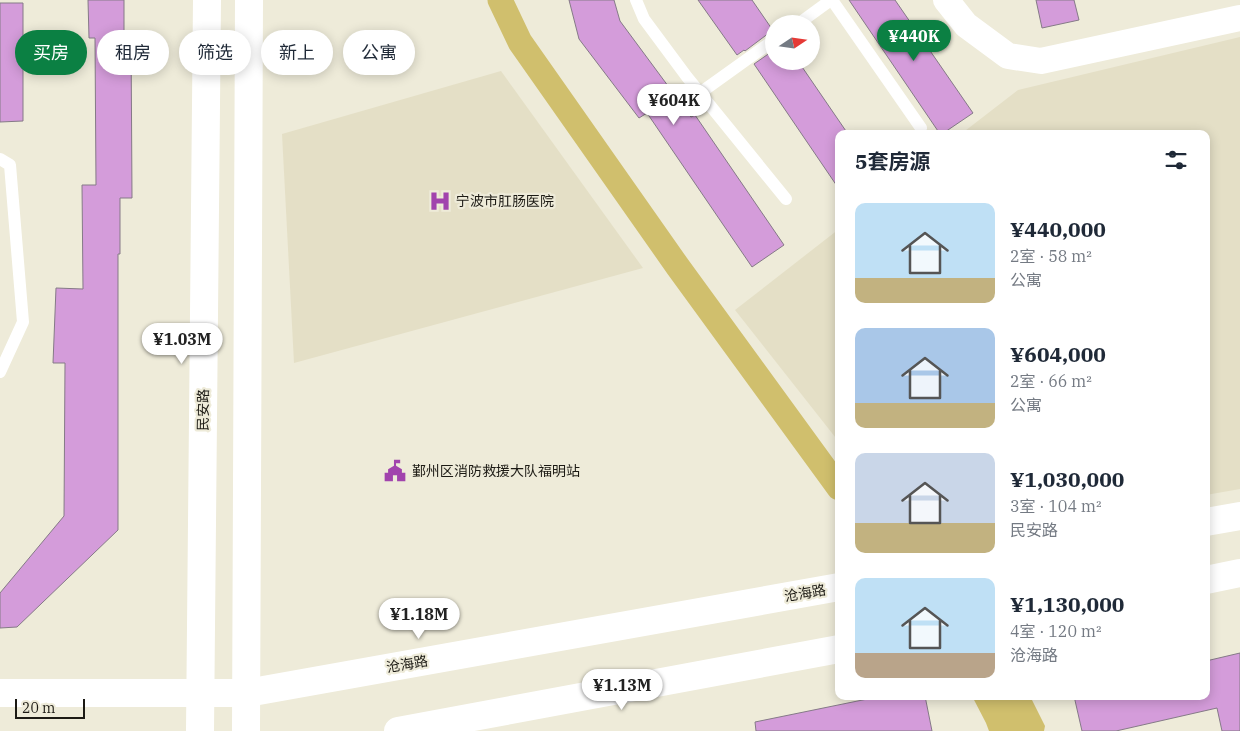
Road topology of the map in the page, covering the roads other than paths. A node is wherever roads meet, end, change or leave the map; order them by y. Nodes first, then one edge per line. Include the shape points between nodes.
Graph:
1 (207, 0) edge
2 (249, 0) edge
3 (636, 0) edge
4 (832, 0) edge
5 (946, 0) edge
6 (811, 15) edge
7 (1240, 18) edge
8 (765, 46) edge
9 (700, 93) junction
10 (921, 128) dead end
11 (0, 159) edge
12 (786, 200) dead end
13 (0, 372) edge
14 (1240, 516) edge
15 (1210, 521) edge
16 (1240, 573) edge
17 (1210, 579) edge
18 (835, 588) edge
19 (835, 649) edge
20 (200, 692) junction
21 (246, 692) junction
22 (0, 693) edge
23 (200, 731) edge
24 (246, 731) edge
25 (398, 731) edge

1 - 20 main road, 民安路
2 - 21 main road
3 - 9 lane via 644,19
4 - 6 lane
4 - 10 lane
5 - 7 street via 966,25 1008,56 1041,61
8 - 9 lane
9 - 12 lane
11 - 13 lane via 10,165 23,322
14 - 15 main road
16 - 17 main road
18 - 21 main road, 沧海路
19 - 25 main road
20 - 21 main road, 沧海路
20 - 22 main road, 沧海路
20 - 23 main road, 民安路
21 - 24 main road

